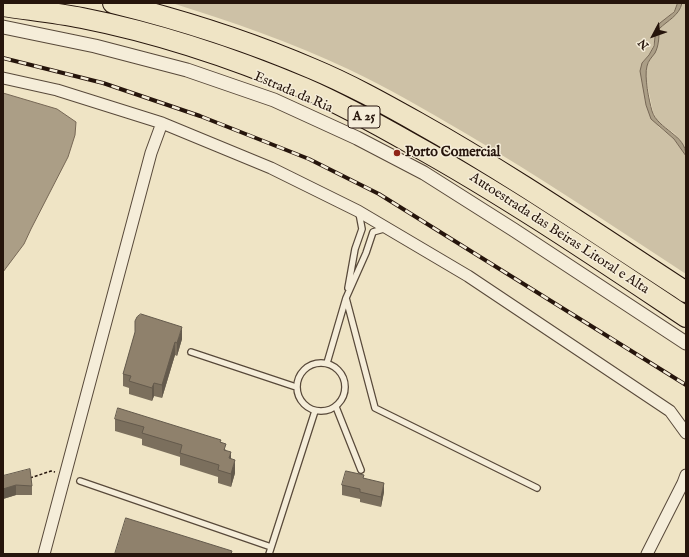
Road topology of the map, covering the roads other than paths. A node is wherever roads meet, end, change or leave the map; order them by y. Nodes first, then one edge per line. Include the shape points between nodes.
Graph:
1 (113, 3) edge
2 (3, 6) edge
3 (3, 27) edge
4 (3, 78) edge
5 (162, 123) junction
6 (358, 211) junction
7 (388, 228) junction
8 (686, 292) edge
9 (346, 298) junction
10 (686, 317) edge
11 (686, 343) edge
12 (191, 352) dead end
13 (327, 363) junction
14 (296, 386) junction
15 (336, 407) junction
16 (315, 411) junction
17 (686, 433) edge
18 (361, 470) dead end
19 (686, 475) edge
20 (80, 481) dead end
21 (537, 488) dead end
22 (272, 547) junction
23 (44, 554) edge
24 (269, 554) edge
25 (647, 554) edge

1 - 8 highway, Autoestrada das Beiras Litoral e Alta / A 25 via 231,37 314,69 376,100 466,150
2 - 10 highway, Autoestrada das Beiras Litoral e Alta / A 25 via 82,18 158,37 226,58 304,88 368,119 455,168 527,212
3 - 11 street, Estrada da Ria via 95,46 187,70 274,100 323,122 424,173
4 - 5 street via 57,90
5 - 6 street via 270,168
5 - 23 street via 151,153
6 - 7 street
6 - 9 lane via 362,229 355,249
7 - 9 lane via 374,232
7 - 17 street via 468,276 670,411
9 - 13 lane
9 - 21 lane via 375,408
12 - 14 lane
13 - 14 lane via 316,363 306,368 299,376
13 - 15 lane via 337,368 343,377 343,398
14 - 16 lane via 298,397 305,406
15 - 16 lane via 326,411
15 - 18 lane
16 - 22 lane
19 - 25 street
20 - 22 lane
22 - 24 lane

